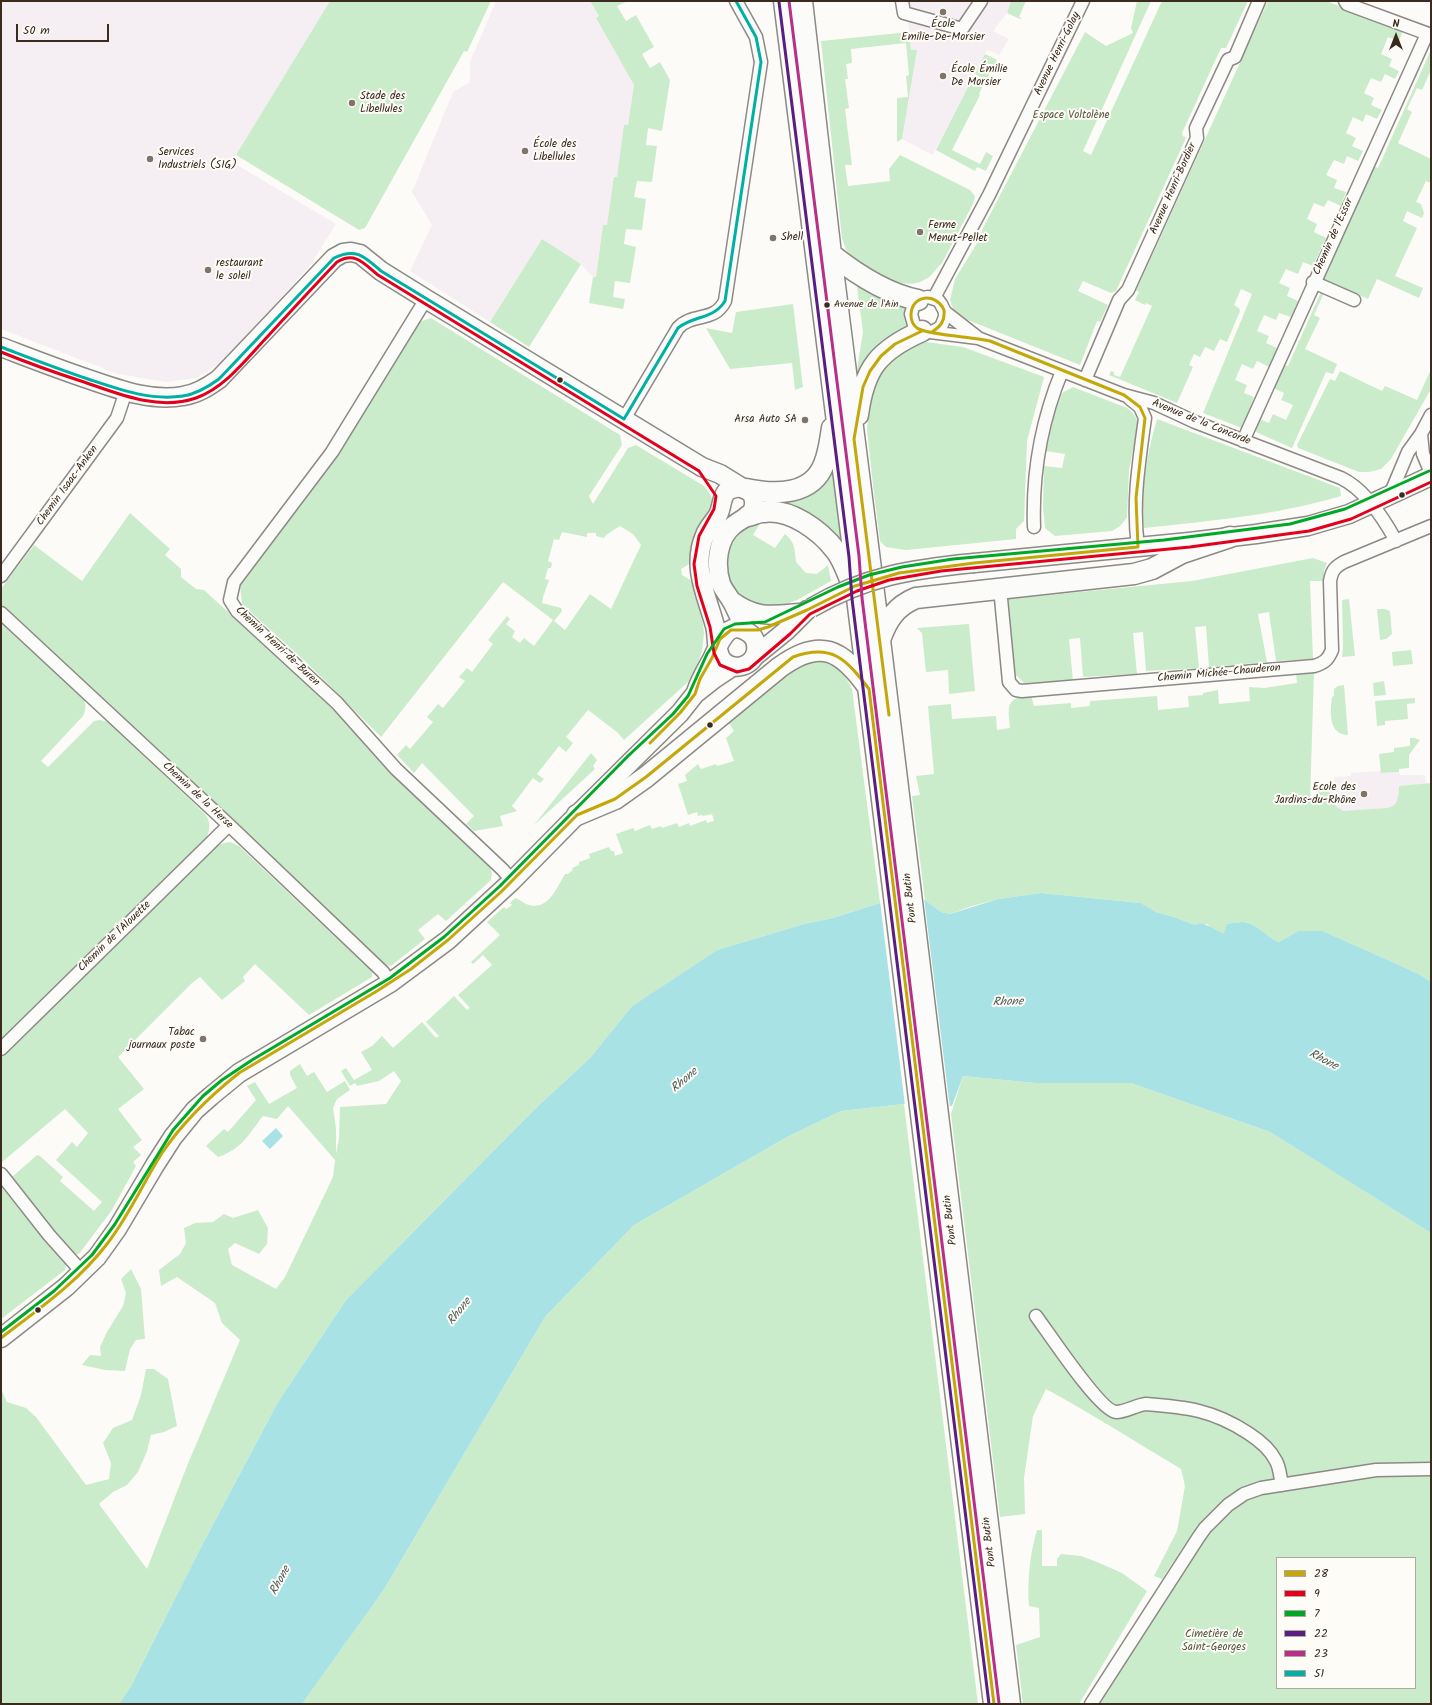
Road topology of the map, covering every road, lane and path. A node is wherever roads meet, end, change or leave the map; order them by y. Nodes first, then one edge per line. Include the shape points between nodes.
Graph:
1 (736, 1) edge
2 (784, 1) edge
3 (802, 1) edge
4 (902, 1) edge
5 (981, 1) edge
6 (1084, 1) edge
7 (1259, 1) edge
8 (1346, 1) edge
9 (1429, 34) edge
10 (831, 254) junction
11 (1314, 282) junction
12 (426, 299) junction
13 (926, 299) junction
14 (1354, 300) dead end
15 (945, 312) junction
16 (927, 331) junction
17 (978, 338) junction
18 (1, 347) edge
19 (1062, 371) junction
20 (1085, 380) junction
21 (126, 391) junction
22 (1124, 395) junction
23 (836, 404) junction
24 (1172, 413) junction
25 (1431, 415) edge
26 (1145, 418) junction
27 (624, 419) junction
28 (1421, 434) junction
29 (854, 439) junction
30 (1243, 441) junction
31 (702, 467) junction
32 (1431, 474) edge
33 (743, 488) junction
34 (1390, 495) junction
35 (721, 503) junction
36 (1370, 504) junction
37 (746, 518) junction
38 (1431, 526) edge
39 (1034, 527) dead end
40 (1230, 537) junction
41 (1396, 541) junction
42 (1138, 547) junction
43 (5, 563) edge
44 (1, 576) edge
45 (1000, 588) junction
46 (857, 598) junction
47 (732, 601) junction
48 (804, 611) junction
49 (1, 613) edge
50 (768, 628) junction
51 (744, 630) junction
52 (880, 640) junction
53 (717, 646) junction
54 (755, 656) junction
55 (732, 666) junction
56 (869, 689) junction
57 (695, 694) junction
58 (890, 792) junction
59 (577, 815) junction
60 (229, 825) junction
61 (512, 881) junction
62 (390, 983) junction
63 (1, 1048) edge
64 (1, 1174) edge
65 (82, 1272) junction
66 (1036, 1316) dead end
67 (1, 1338) edge
68 (1431, 1469) edge
69 (1282, 1485) junction
70 (995, 1647) junction
71 (994, 1704) edge
72 (1010, 1704) edge
73 (1091, 1704) edge

1 - 27 street via 756,37 761,62 725,301 714,314 687,321 678,328
2 - 23 main road
3 - 10 main road
4 - 5 street via 904,13 962,29
6 - 13 street, Avenue Henri-Golay via 989,194
7 - 20 street, Avenue Henri-Bordier via 1235,57 1228,60 1196,128 1196,138 1128,290 1119,300
8 - 9 street via 1347,4
9 - 11 street, Chemin de l'Essor
10 - 13 main road via 851,270 897,294
10 - 29 main road
11 - 14 street
11 - 30 street, Chemin de l'Essor
12 - 21 street via 360,254 343,253 334,258 227,372 212,384 192,394 172,397
12 - 27 street
12 - 61 street, Chemin Henri-de-Buren via 332,452 234,582 230,600 237,611 337,703 396,769
13 - 15 street via 942,304
13 - 16 street via 912,309 911,314 914,324
15 - 16 street via 941,327
15 - 17 street, Avenue de la Concorde
16 - 17 street, Avenue de la Concorde
16 - 29 main road via 895,344 881,356 870,371 863,387
17 - 19 street, Avenue de la Concorde
18 - 21 street
19 - 20 street, Avenue de la Concorde
19 - 39 street via 1039,447 1033,494
20 - 22 street, Avenue de la Concorde
21 - 43 street, Chemin Isaac-Anken via 118,418
22 - 24 street, Avenue de la Concorde via 1154,403
22 - 26 street via 1140,407
23 - 33 main road via 827,455 822,469 815,478 806,486 787,492 762,492
23 - 46 main road
24 - 26 street via 1155,411
24 - 30 street, Avenue de la Concorde
25 - 28 street
26 - 42 street via 1135,493
27 - 31 street
28 - 32 street via 1423,454
28 - 34 street via 1408,452
29 - 52 main road
30 - 36 street, Avenue de la Concorde via 1348,481
31 - 33 street
31 - 35 street via 718,489
32 - 34 street
33 - 35 street via 730,489
33 - 37 street via 750,492 755,502 752,512
34 - 36 street
35 - 37 street via 728,516 733,519
35 - 53 street via 718,514 704,537 698,563 715,626
36 - 40 street via 1349,514 1318,523
36 - 41 street, Avenue de la Concorde via 1383,518
37 - 46 main road via 762,512 779,513 801,521 818,532 836,550
37 - 47 street via 730,528 722,540 718,554 720,578 724,590
38 - 41 street, Chemin Michée-Chauderon
40 - 42 street
40 - 45 main road via 1182,553 1141,573
41 - 45 street, Chemin Michée-Chauderon via 1344,562 1331,572 1332,650 1324,663 1314,666 1016,690 1009,682
42 - 48 street, bridge via 912,570 882,577 843,591
43 - 44 street, Chemin Isaac-Anken
45 - 52 main road via 929,596 908,601 890,616
46 - 56 main road
47 - 50 street
47 - 51 street
48 - 50 street
48 - 50 street via 787,630
49 - 60 street, Chemin de la Herse
50 - 51 street
50 - 54 street
51 - 53 street via 731,630
51 - 54 street via 750,633 756,644
52 - 58 main road
53 - 55 street via 723,661
53 - 57 street
54 - 55 street via 746,665
55 - 57 street
56 - 58 main road
56 - 59 main road via 857,672 840,657 819,650 804,652 780,667 646,777 615,799
57 - 59 street via 680,713
58 - 70 main road, Pont Butin
59 - 61 street
60 - 62 street, Chemin de la Herse via 383,972
60 - 63 street, Chemin de l'Alouette
61 - 62 street via 448,940
62 - 65 street via 239,1073 195,1110 173,1137 118,1229
64 - 65 street
65 - 67 street
66 - 69 street via 1096,1398 1111,1410 1122,1411 1146,1404 1195,1409 1217,1416 1240,1428 1268,1449 1277,1462
68 - 69 street via 1376,1470
69 - 73 street via 1244,1494 1228,1505 1205,1528 1165,1586
70 - 71 main road
70 - 72 main road

